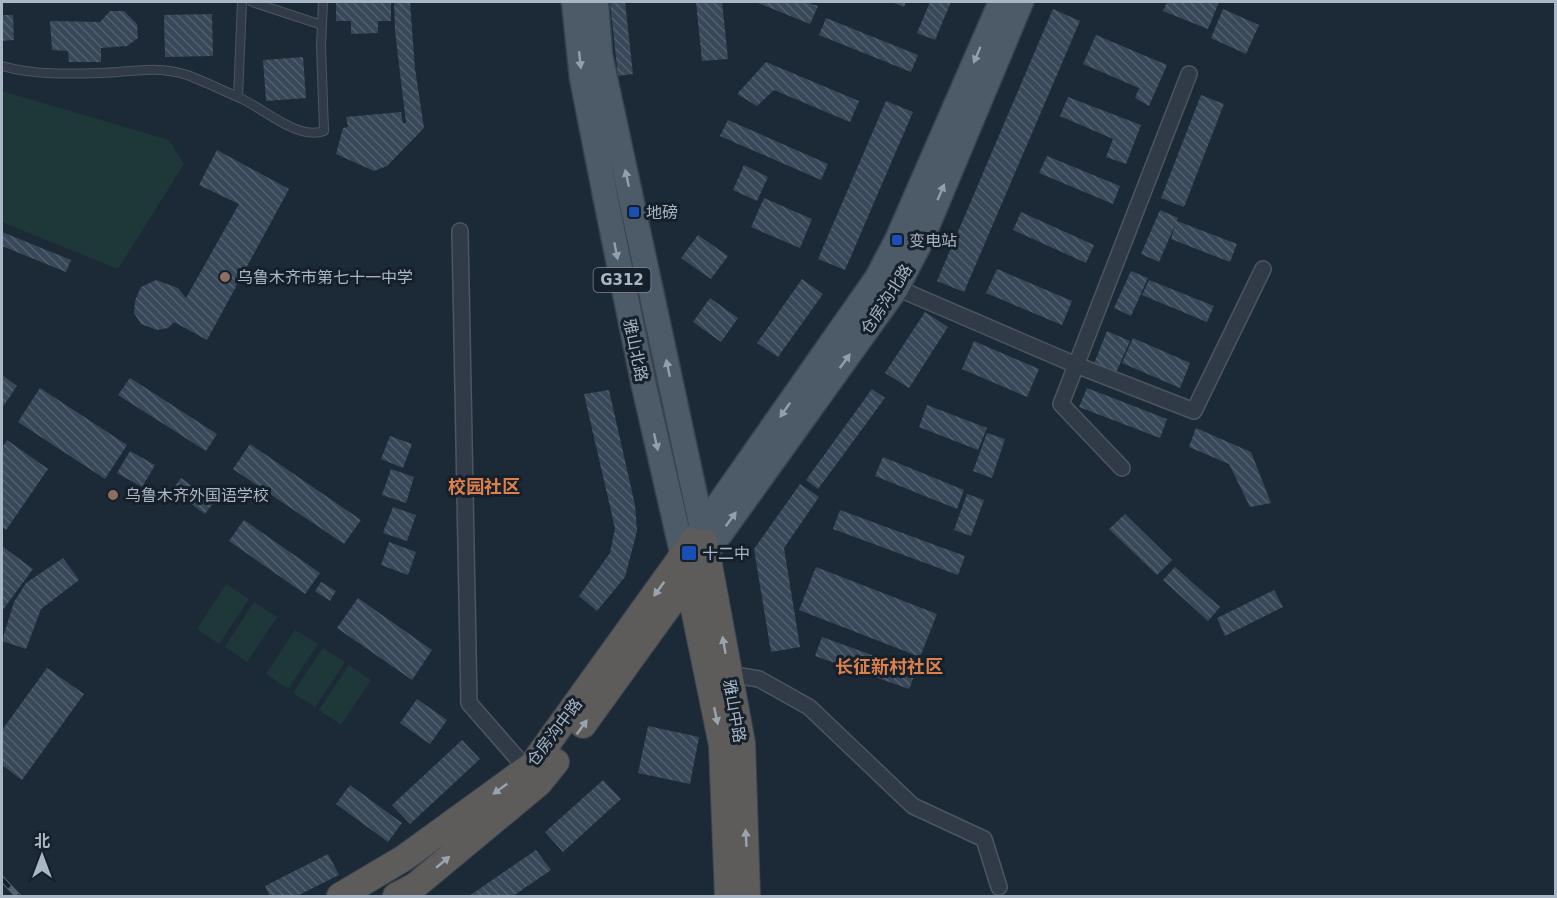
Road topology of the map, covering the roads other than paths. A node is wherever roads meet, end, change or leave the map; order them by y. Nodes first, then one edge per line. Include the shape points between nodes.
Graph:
1 (242, 2) edge
2 (252, 2) edge
3 (323, 2) edge
4 (574, 2) edge
5 (596, 2) edge
6 (1000, 2) edge
7 (1022, 2) edge
8 (322, 25) junction
9 (2, 66) edge
10 (1189, 74) dead end
11 (238, 97) junction
12 (460, 231) dead end
13 (1263, 269) dead end
14 (886, 283) junction
15 (1076, 365) junction
16 (1122, 468) dead end
17 (695, 554) junction
18 (729, 674) junction
19 (533, 776) junction
20 (999, 887) dead end
21 (340, 897) edge
22 (396, 897) edge
23 (728, 897) edge
24 (747, 897) edge

1 - 11 lane
2 - 8 lane
3 - 8 lane
4 -> 17 main road, 雅山北路 / G312 via 582,78 644,386
17 -> 5 main road, 雅山北路 / G312 via 600,55
6 -> 14 main road, 仓房沟北路 via 897,240
14 -> 7 main road, 仓房沟北路 via 920,243
8 - 11 lane via 324,131 315,134 294,128
9 - 11 lane via 21,72 102,73 147,68 186,75
10 - 15 street
12 - 19 street via 468,703
13 - 15 street via 1194,411
14 - 15 street
14 - 17 main road, 仓房沟北路
15 - 16 street via 1061,404
18 -> 17 highway, 雅山中路 / G312
17 - 19 highway, 仓房沟中路
17 -> 23 highway, 雅山中路 / G312 via 722,745
18 - 20 street via 759,679 809,707 913,806 984,839
24 -> 18 highway, 雅山中路 / G312 via 742,743
19 -> 21 highway, 仓房沟中路
22 -> 19 highway, 仓房沟中路 via 415,886

